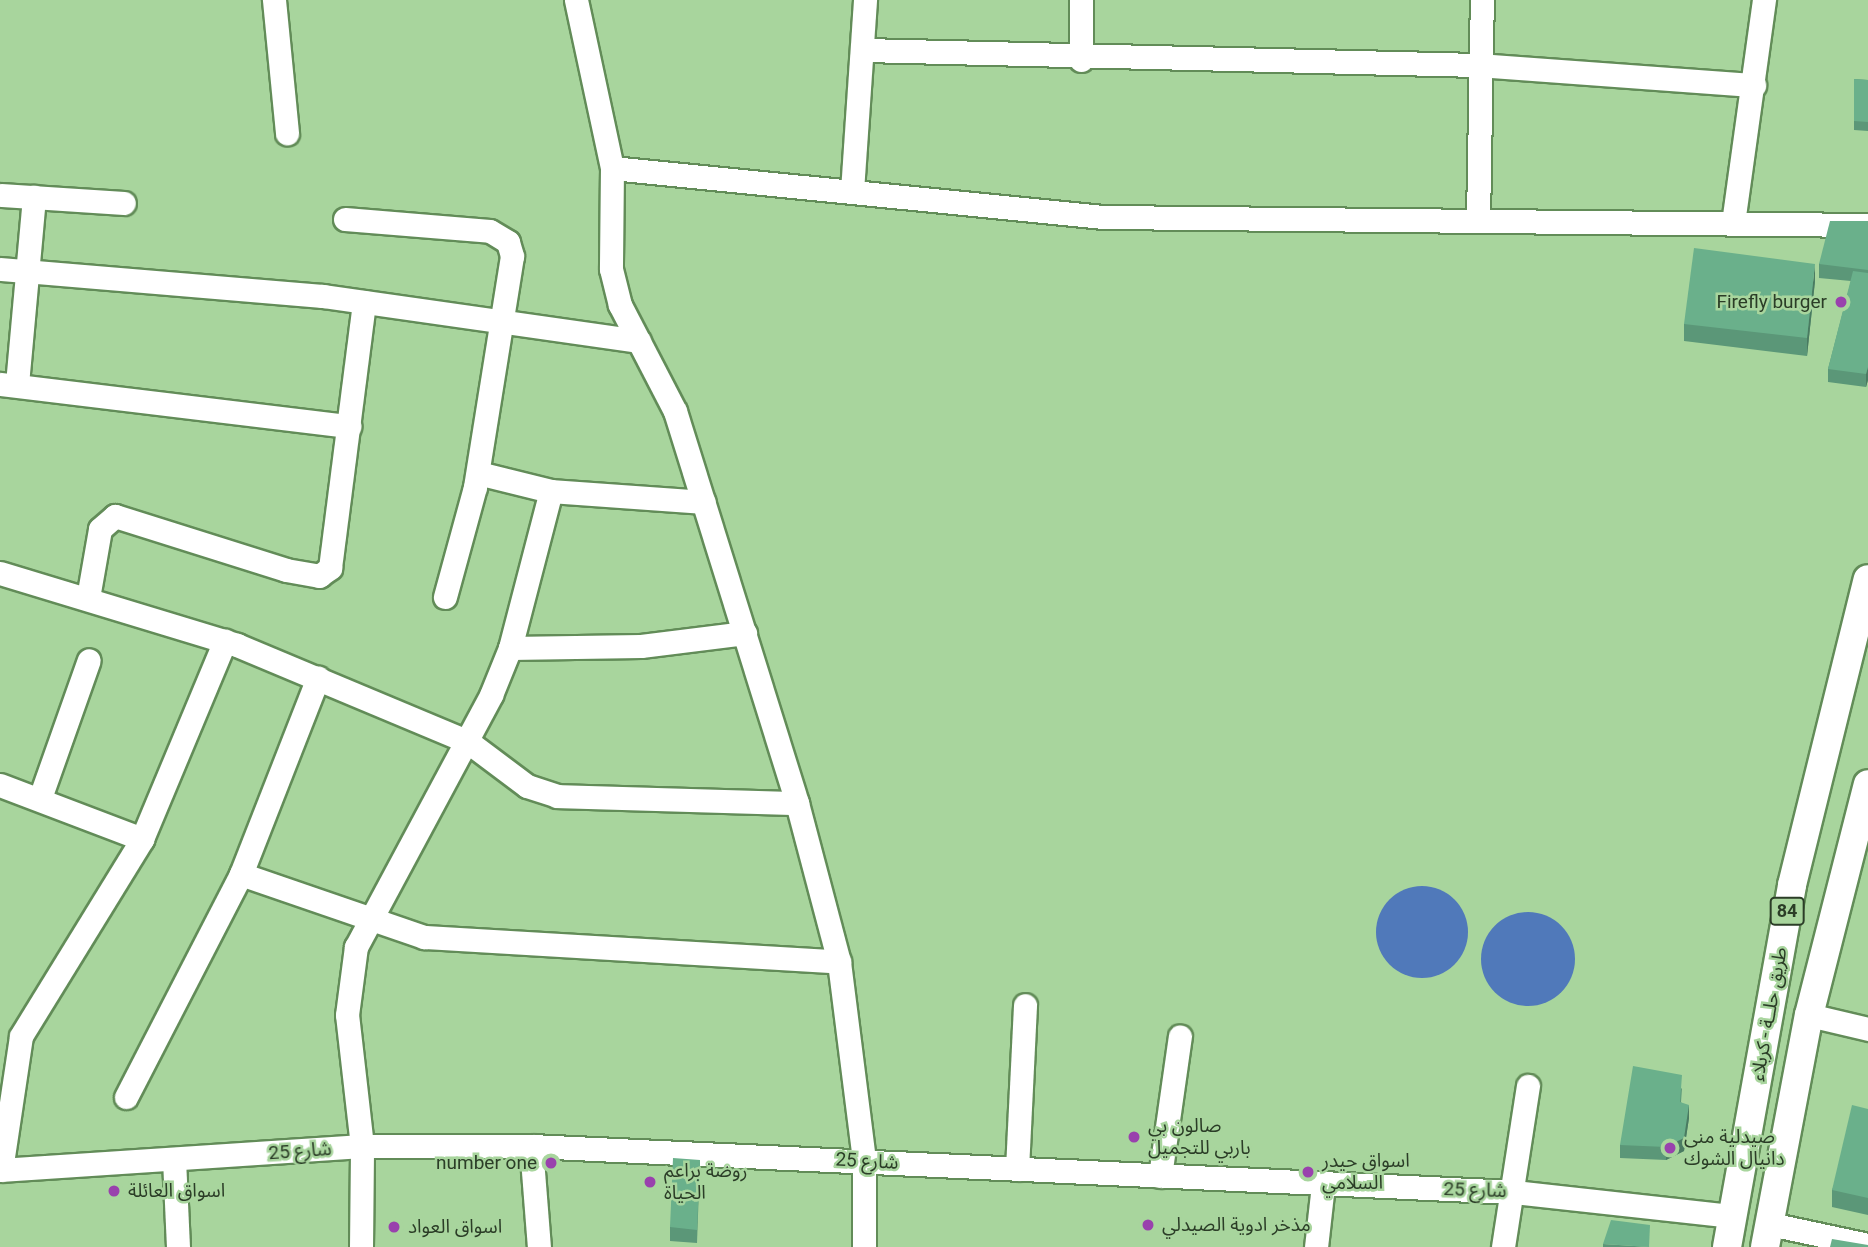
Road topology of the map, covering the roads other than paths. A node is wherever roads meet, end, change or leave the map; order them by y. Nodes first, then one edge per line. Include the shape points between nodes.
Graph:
1 (274, 0) edge
2 (576, 0) edge
3 (865, 0) edge
4 (1081, 0) edge
5 (1482, 0) edge
6 (1764, 0) edge
7 (864, 50) junction
8 (1081, 60) junction
9 (1479, 65) junction
10 (1754, 85) junction
11 (287, 133) dead end
12 (612, 167) junction
13 (852, 191) junction
14 (1, 195) edge
15 (34, 197) junction
16 (124, 203) dead end
17 (345, 219) dead end
18 (1478, 221) junction
19 (1733, 223) junction
20 (1868, 225) edge
21 (0, 269) edge
22 (29, 270) junction
23 (364, 302) junction
24 (503, 323) junction
25 (639, 341) junction
26 (9, 384) edge
27 (349, 426) junction
28 (478, 473) junction
29 (551, 491) junction
30 (704, 502) junction
31 (0, 573) edge
32 (1868, 579) edge
33 (445, 597) dead end
34 (88, 598) junction
35 (745, 633) junction
36 (225, 640) junction
37 (510, 648) junction
38 (1857, 658) edge
39 (89, 660) dead end
40 (318, 678) junction
41 (467, 741) junction
42 (1868, 784) edge
43 (0, 785) edge
44 (40, 799) junction
45 (797, 803) junction
46 (1864, 815) edge
47 (142, 839) junction
48 (242, 874) junction
49 (368, 923) junction
50 (839, 962) junction
51 (1025, 1005) dead end
52 (1809, 1015) junction
53 (1868, 1029) edge
54 (1180, 1036) dead end
55 (1528, 1086) dead end
56 (127, 1097) dead end
57 (362, 1146) junction
58 (531, 1146) junction
59 (174, 1158) junction
60 (864, 1160) junction
61 (1017, 1169) junction
62 (1, 1170) edge
63 (1160, 1176) junction
64 (1324, 1185) junction
65 (1514, 1192) junction
66 (1733, 1216) junction
67 (1767, 1236) edge
68 (1868, 1245) edge
69 (177, 1247) edge
70 (361, 1247) edge
71 (539, 1247) edge
72 (864, 1247) edge
73 (1316, 1247) edge
74 (1503, 1247) edge
75 (1727, 1247) edge

1 - 11 street
2 - 12 street
3 - 7 street
4 - 8 street
5 - 9 street
6 - 10 street
7 - 8 street
7 - 13 street
8 - 9 street
9 - 10 street
9 - 18 street
10 - 19 street
12 - 13 street
12 - 25 street via 611,269
13 - 18 street via 1105,217
14 - 15 street
15 - 16 street
15 - 22 street
17 - 24 street via 490,231 508,242
18 - 19 street
19 - 20 street
21 - 22 street
22 - 23 street
22 - 26 street
23 - 24 street
23 - 27 street
24 - 25 street
24 - 28 street
25 - 30 street via 675,411
26 - 27 street
27 - 34 street via 330,568 319,576 115,516 100,529
28 - 29 street
28 - 33 street
29 - 30 street
29 - 37 street
30 - 35 street
31 - 34 street
32 - 38 main road, طريق حلــة - كربلاء / 84
34 - 36 street
35 - 37 street via 641,646
35 - 45 street
36 - 40 street
36 - 47 street
37 - 41 street
38 - 66 main road, طريق حلــة - كربلاء / 84 via 1792,885
39 - 44 street
40 - 41 street
40 - 48 street
41 - 45 street via 527,786 557,796
41 - 49 street
42 - 46 main road, طريق حلــة - كربلاء / 84
43 - 44 street
44 - 47 street
45 - 50 street
46 - 52 main road, طريق حلــة - كربلاء / 84
47 - 62 street via 21,1036
48 - 49 street
48 - 56 street
49 - 50 street via 424,937
49 - 57 street via 356,947 347,1015
50 - 60 street
51 - 61 street
52 - 53 street
52 - 67 main road, طريق حلــة - كربلاء / 84
54 - 63 street
55 - 65 street
57 - 58 street, شارع 25
57 - 59 street, شارع 25
57 - 70 street
58 - 60 street, شارع 25
58 - 71 street
59 - 62 street, شارع 25
59 - 69 street
60 - 61 street, شارع 25
60 - 72 street
61 - 63 street, شارع 25
63 - 64 street, شارع 25
64 - 65 street, شارع 25
64 - 73 street
65 - 66 street, شارع 25
65 - 74 street
66 - 75 main road, طريق حلــة - كربلاء / 84
67 - 68 street

